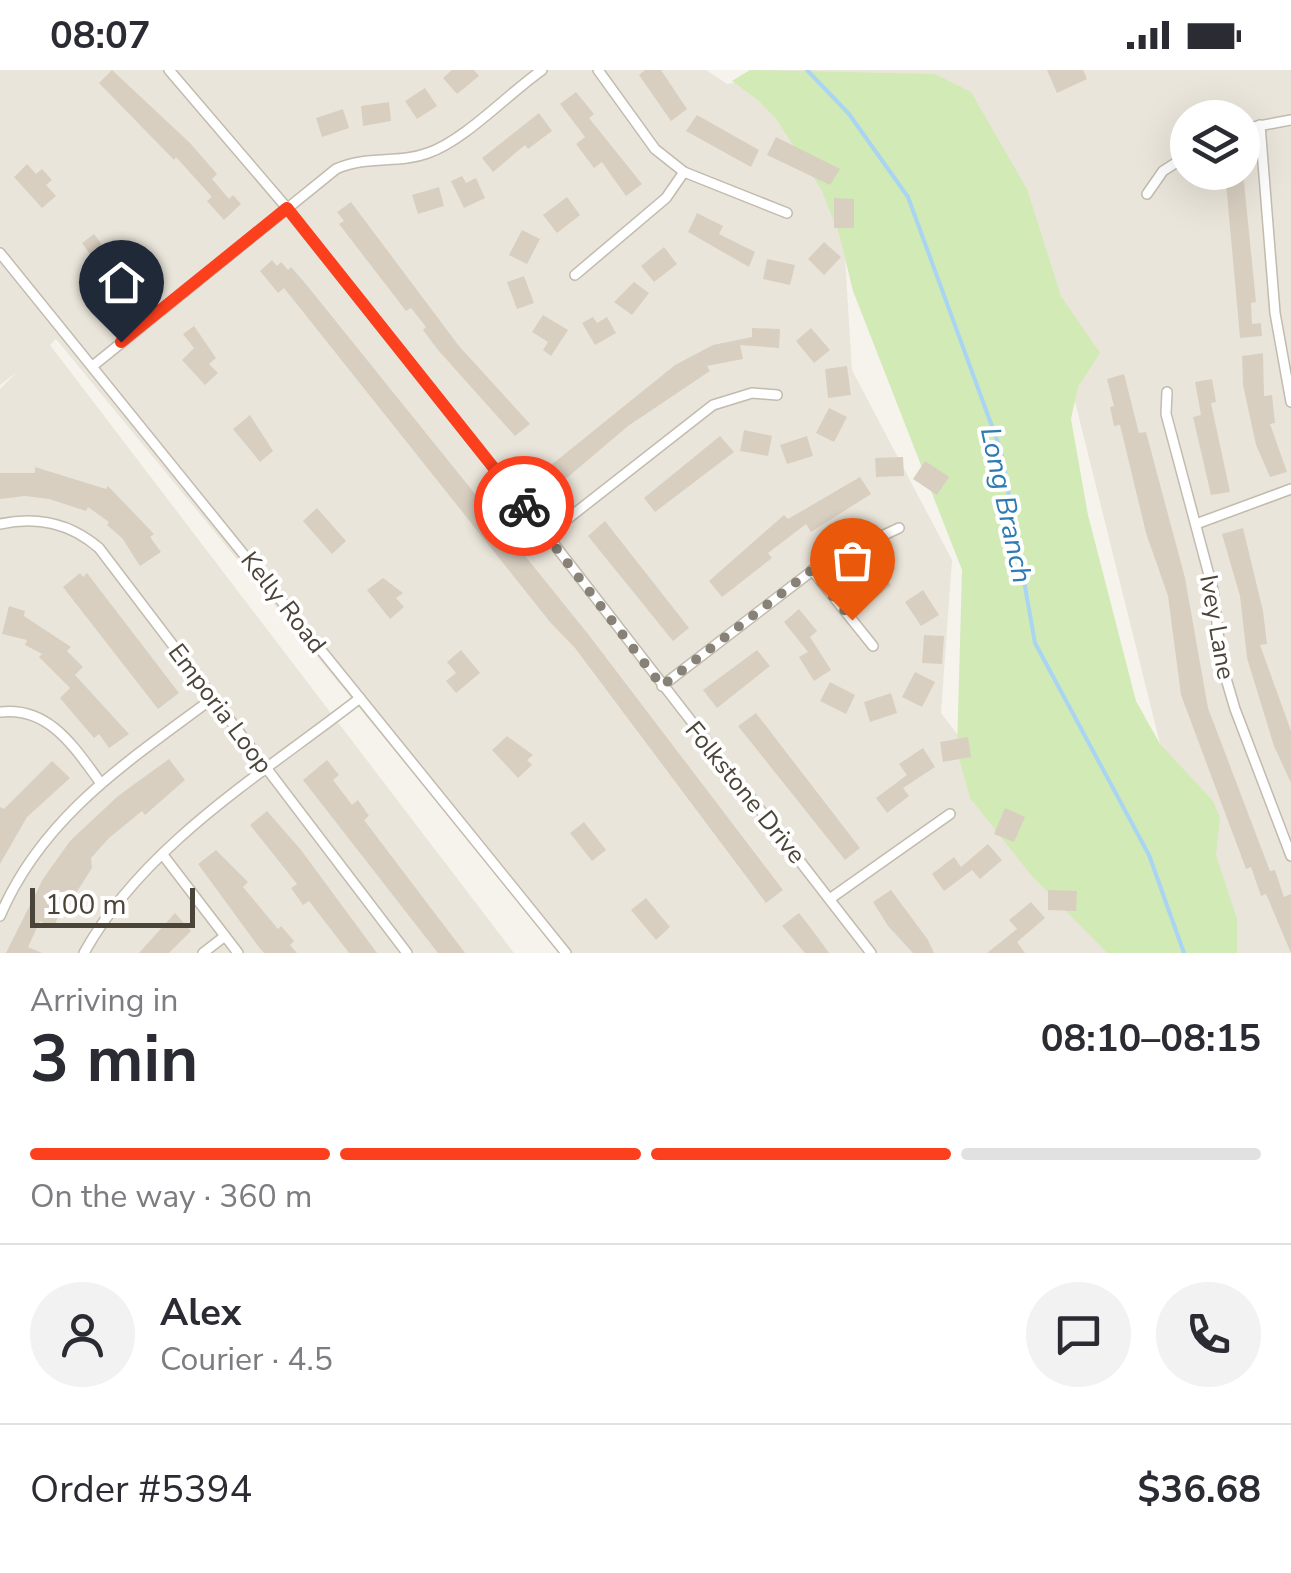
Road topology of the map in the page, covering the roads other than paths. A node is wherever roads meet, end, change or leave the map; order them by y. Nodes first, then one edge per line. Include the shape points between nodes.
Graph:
1 (169, 70) edge
2 (542, 70) edge
3 (598, 70) edge
4 (1291, 120) edge
5 (1260, 125) joint
6 (1170, 166) edge
7 (684, 172) junction
8 (1147, 194) dead end
9 (287, 208) junction
10 (787, 212) dead end
11 (0, 253) edge
12 (575, 275) dead end
13 (94, 364) junction
14 (1168, 392) dead end
15 (777, 395) dead end
16 (1291, 402) edge
17 (1291, 489) edge
18 (0, 524) edge
19 (1196, 524) junction
20 (898, 528) dead end
21 (548, 535) junction
22 (812, 570) junction
23 (873, 646) dead end
24 (662, 686) junction
25 (213, 698) junction
26 (360, 698) junction
27 (0, 712) edge
28 (268, 770) junction
29 (100, 782) junction
30 (950, 814) dead end
31 (164, 855) junction
32 (1291, 856) edge
33 (831, 898) junction
34 (0, 916) edge
35 (225, 936) junction
36 (84, 953) edge
37 (204, 953) edge
38 (238, 953) edge
39 (408, 953) edge
40 (566, 953) edge
41 (871, 953) edge

1 - 9 street, Folkstone Drive
2 - 9 street via 437,150 354,161
3 - 7 street via 656,149
4 - 5 street
5 - 16 street via 1275,312
6 - 8 street
7 - 10 street
7 - 12 street via 666,198
9 - 13 street
9 - 21 street, Folkstone Drive
11 - 13 street, Kelly Road
13 - 26 street, Kelly Road
14 - 19 street, Ivey Lane via 1166,414
15 - 21 street via 752,393 714,405
17 - 19 street
18 - 25 street, Emporia Loop via 55,523 91,542
19 - 32 street, Ivey Lane via 1235,710
20 - 22 street
21 - 24 street, Folkstone Drive
22 - 23 street
22 - 24 street
24 - 33 street, Folkstone Drive
25 - 28 street, Emporia Loop
25 - 29 street
26 - 28 street
26 - 40 street, Kelly Road
27 - 29 street via 18,710 55,727
28 - 31 street
28 - 39 street, Emporia Loop
29 - 34 street via 45,837
30 - 33 street
31 - 35 street
31 - 36 street via 117,904
33 - 41 street, Folkstone Drive
35 - 37 street
35 - 38 street

